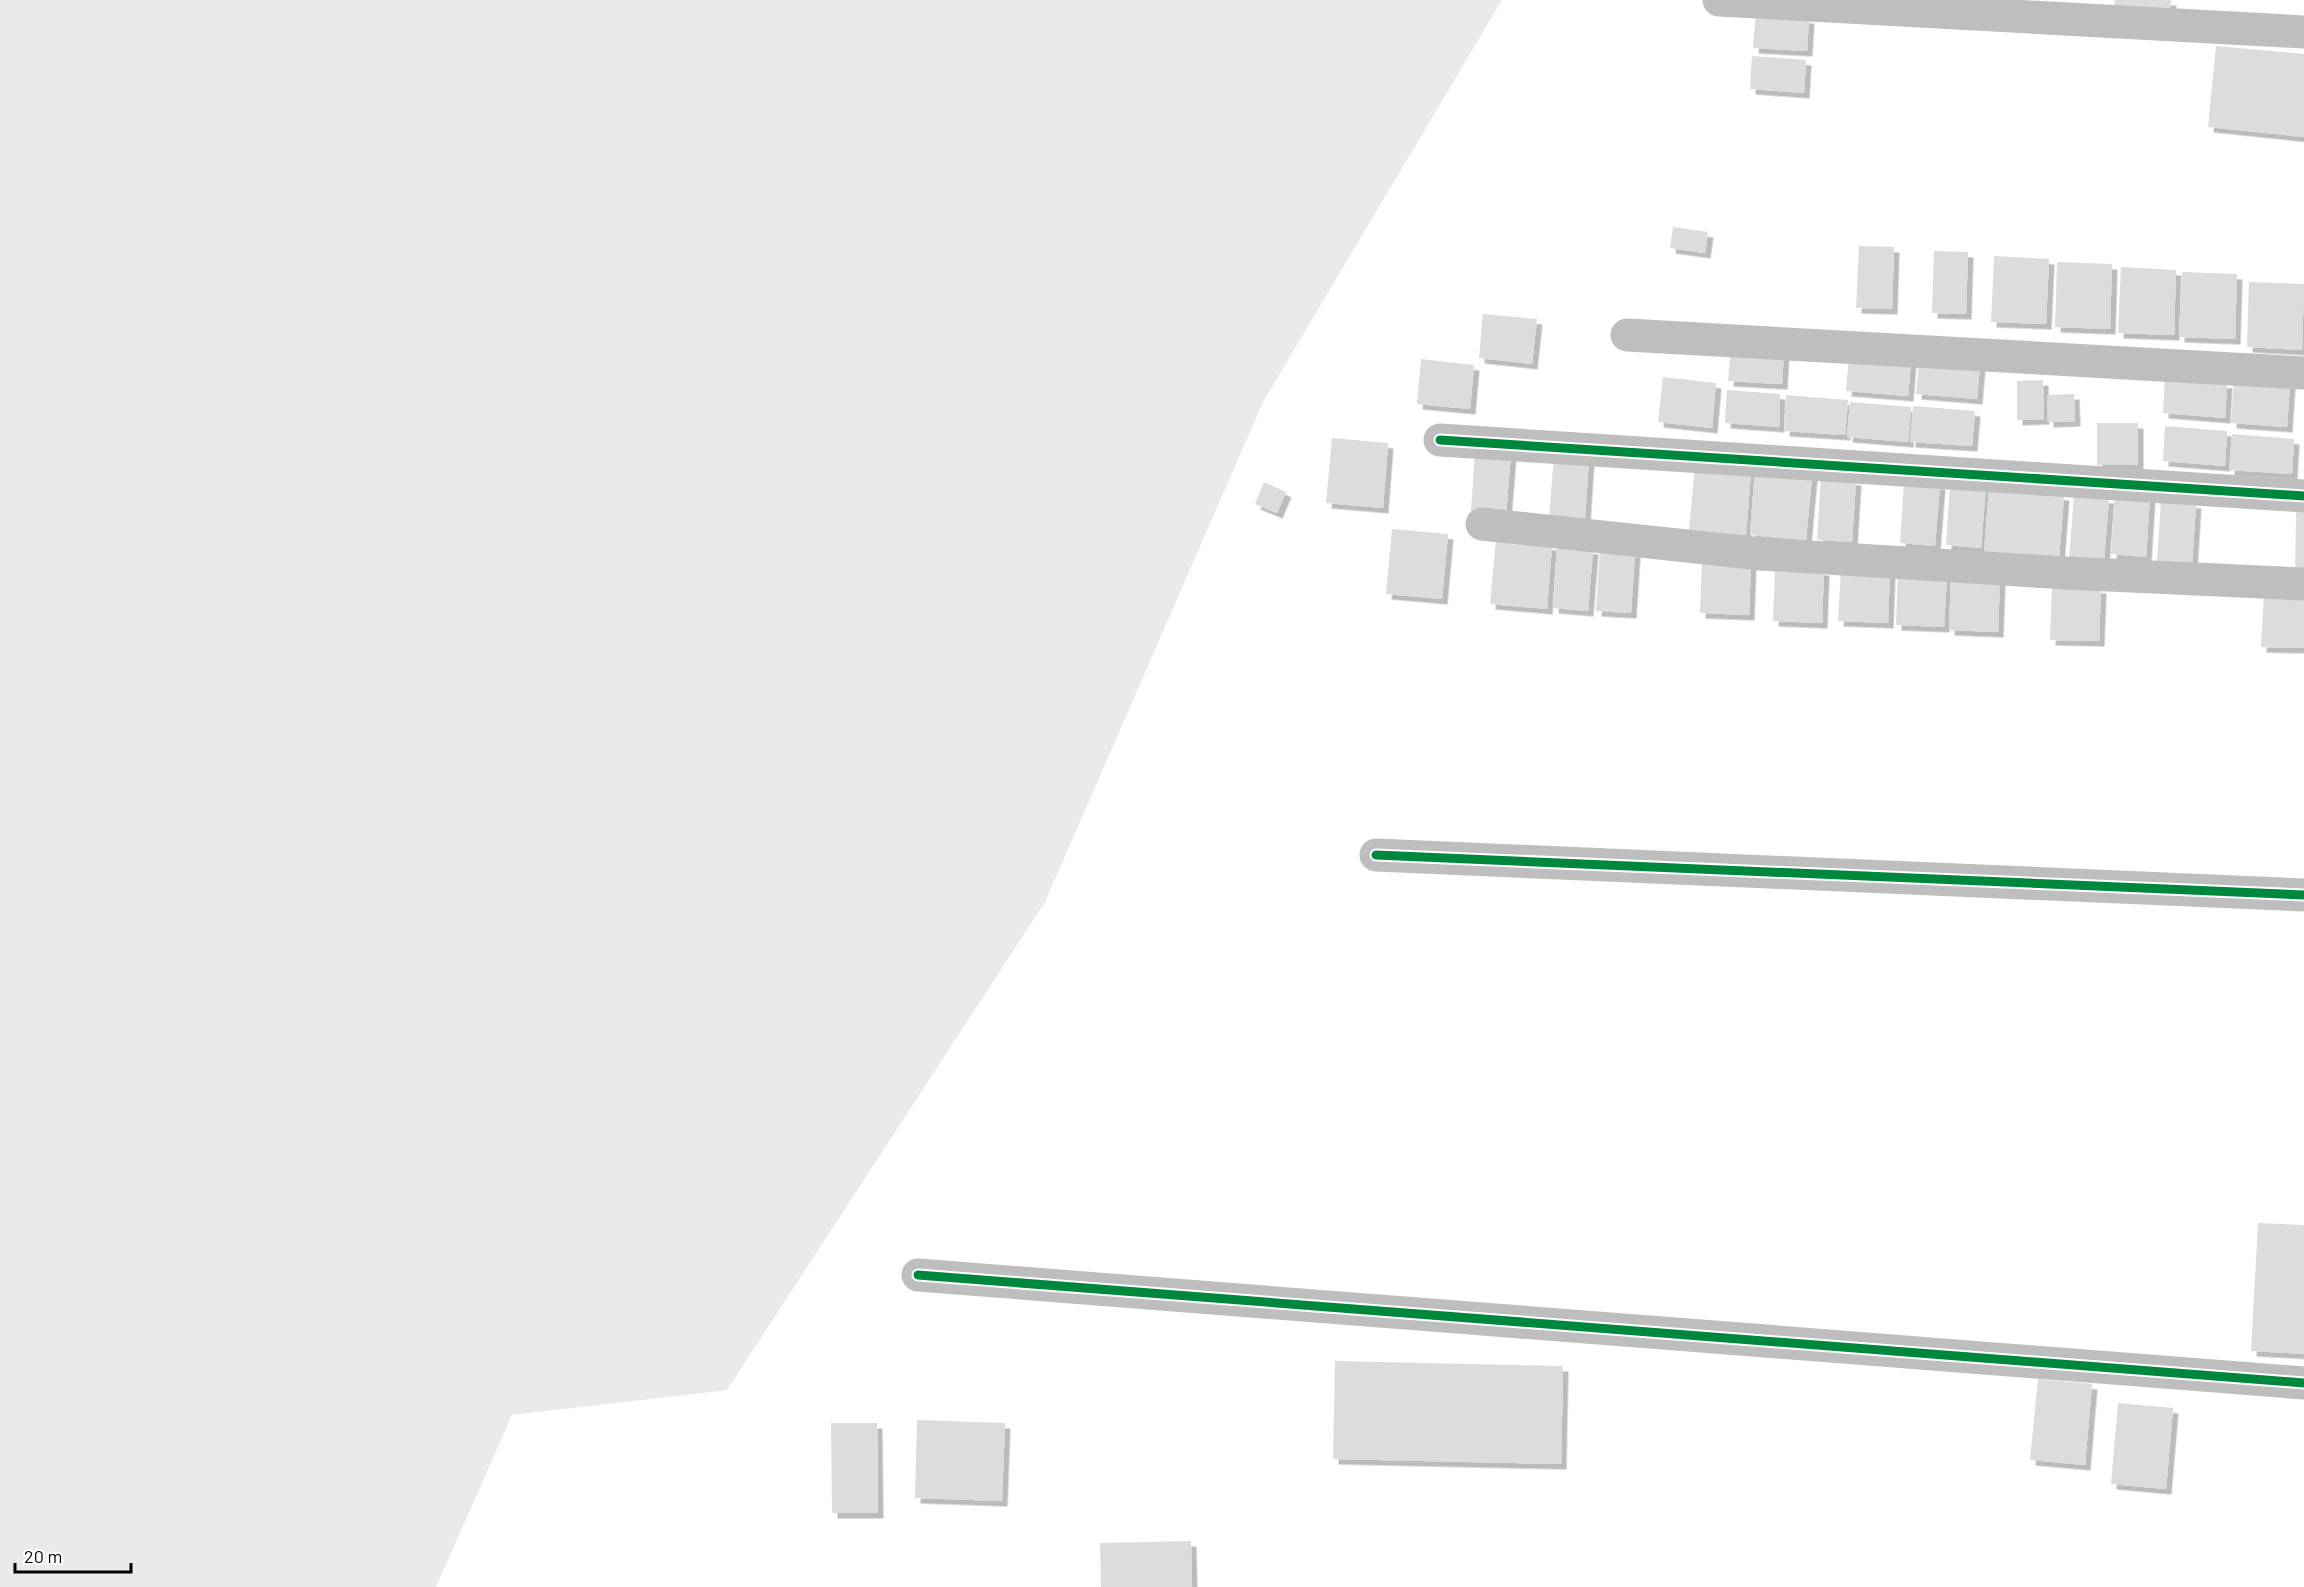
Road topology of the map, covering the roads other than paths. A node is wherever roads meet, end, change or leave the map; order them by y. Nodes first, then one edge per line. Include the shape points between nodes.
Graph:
1 (1719, 0) edge
2 (2304, 32) edge
3 (1627, 335) dead end
4 (2304, 373) edge
5 (1440, 440) dead end
6 (2304, 496) edge
7 (1482, 524) dead end
8 (2304, 584) edge
9 (1376, 855) dead end
10 (2304, 895) edge
11 (918, 1275) dead end
12 (2304, 1383) edge

1 - 2 street
3 - 4 street
5 - 6 street
7 - 8 street via 1761,554
9 - 10 street
11 - 12 street

